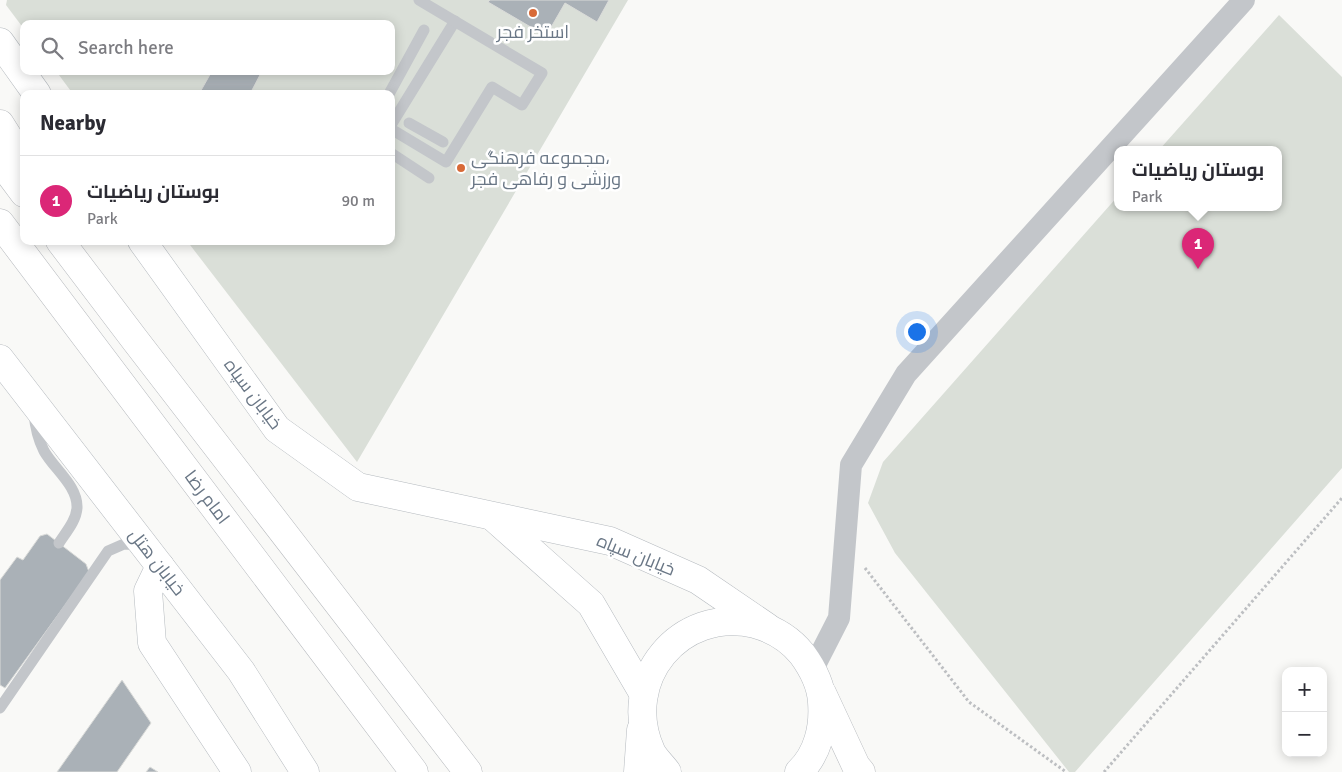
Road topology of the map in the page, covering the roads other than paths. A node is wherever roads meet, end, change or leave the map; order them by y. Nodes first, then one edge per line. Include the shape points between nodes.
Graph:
1 (419, 0) edge
2 (1244, 0) edge
3 (455, 21) junction
4 (424, 30) dead end
5 (0, 42) edge
6 (20, 70) edge
7 (23, 75) edge
8 (34, 90) edge
9 (391, 90) edge
10 (395, 120) edge
11 (409, 123) dead end
12 (0, 124) edge
13 (395, 130) edge
14 (443, 142) dead end
15 (20, 156) edge
16 (395, 156) edge
17 (0, 161) edge
18 (429, 178) dead end
19 (20, 188) edge
20 (0, 224) edge
21 (63, 245) edge
22 (75, 245) edge
23 (145, 245) edge
24 (0, 250) edge
25 (134, 340) junction
26 (0, 359) edge
27 (104, 360) junction
28 (32, 401) junction
29 (492, 516) junction
30 (59, 543) dead end
31 (153, 557) junction
32 (767, 627) junction
33 (817, 681) junction
34 (643, 706) junction
35 (0, 708) edge
36 (237, 772) edge
37 (305, 772) edge
38 (414, 772) edge
39 (468, 772) edge
40 (638, 772) edge
41 (667, 772) edge
42 (799, 772) edge
43 (861, 772) edge

1 - 3 lane
2 - 33 street via 906,374 850,466 839,618
3 - 10 lane
3 - 13 lane via 542,73 522,105 492,87 446,162
4 - 9 lane
5 - 6 main road
7 - 8 main road
11 - 14 lane
12 - 15 main road
16 - 18 lane
17 - 19 main road
20 - 27 main road, امام رضا
21 - 25 main road
22 - 25 main road
23 - 29 main road, خیابان سپاه via 277,429 358,487
24 - 27 main road
25 - 39 main road
26 - 28 main road, خیابان هتل
27 - 38 main road, امام رضا
28 - 30 lane via 35,426 44,450 76,498 74,521
28 - 31 main road, خیابان هتل
29 - 32 main road, خیابان سپاه via 610,541 698,580
29 - 34 main road, خیابان سپاه via 591,604
31 - 35 lane via 136,544 124,544 108,551
31 - 36 main road via 148,591 152,643
31 - 37 main road, خیابان هتل via 241,671
32 - 33 main road, خیابان سپاه via 794,644
32 - 34 main road via 741,621 714,622 689,631 668,647 652,668
33 - 42 main road via 823,720 817,745
33 - 43 main road, خیابان سپاه
34 - 40 main road
34 - 41 main road, خیابان سپاه via 651,752

